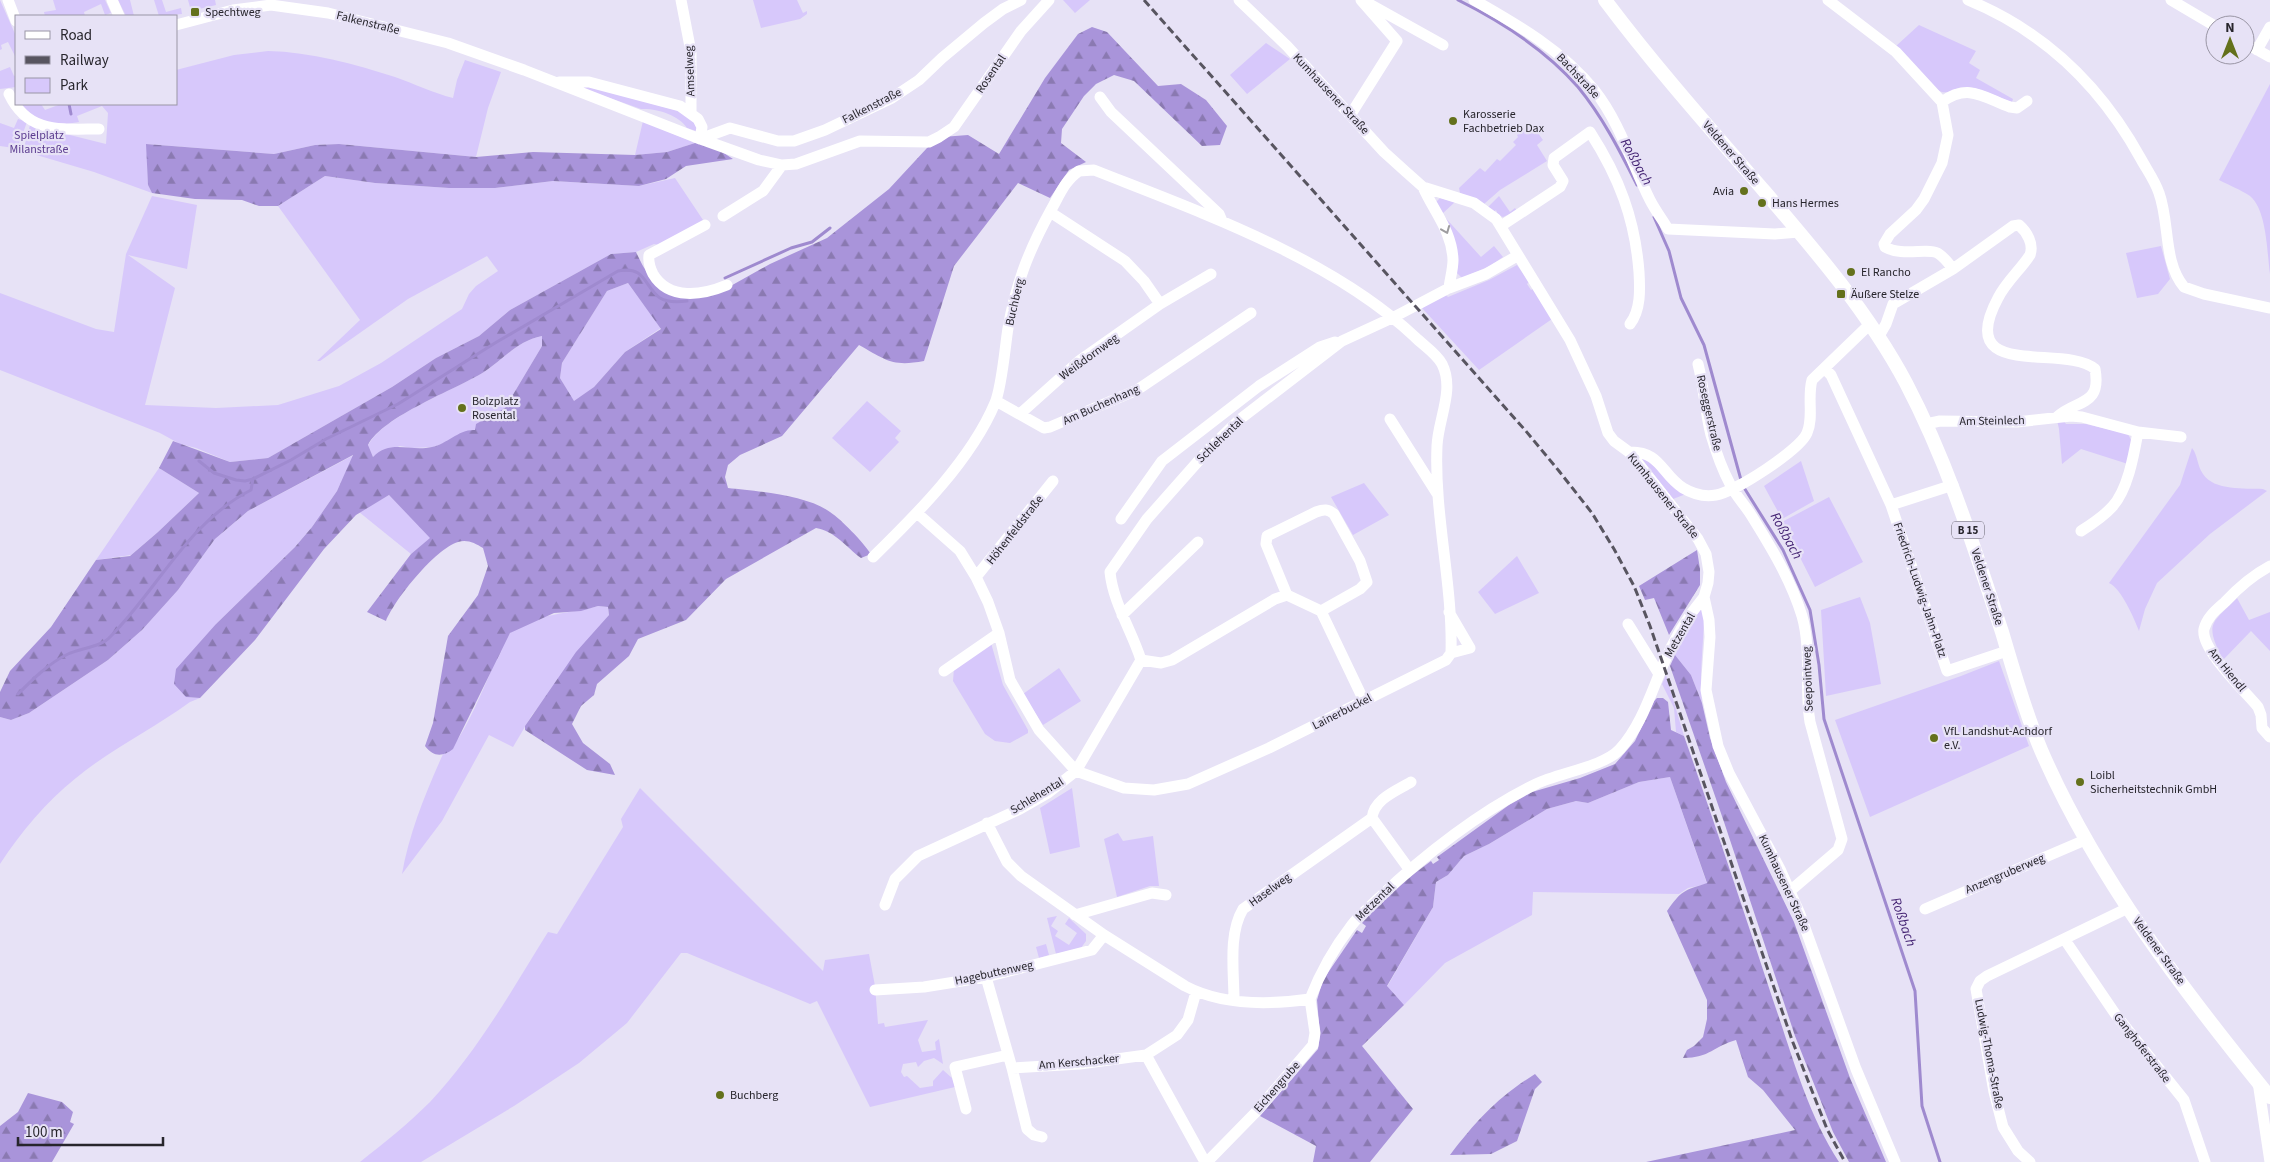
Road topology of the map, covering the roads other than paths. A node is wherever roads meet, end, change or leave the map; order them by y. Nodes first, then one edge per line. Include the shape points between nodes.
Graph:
1 (8, 0) edge
2 (112, 0) edge
3 (681, 0) edge
4 (1020, 0) edge
5 (1050, 0) edge
6 (1239, 0) edge
7 (1362, 0) edge
8 (1474, 0) edge
9 (1604, 0) edge
10 (1828, 0) edge
11 (1968, 0) edge
12 (2171, 0) edge
13 (119, 15) edge
14 (15, 18) edge
15 (2205, 20) edge
16 (178, 24) edge
17 (1408, 25) junction
18 (2270, 27) edge
19 (1397, 41) junction
20 (1443, 45) dead end
21 (2257, 50) joint
22 (2270, 57) edge
23 (555, 82) junction
24 (9, 93) edge
25 (1100, 97) dead end
26 (2027, 101) dead end
27 (1942, 102) junction
28 (15, 104) edge
29 (16, 105) edge
30 (691, 112) junction
31 (1352, 114) junction
32 (99, 129) dead end
33 (700, 139) junction
34 (929, 142) joint
35 (782, 165) junction
36 (1424, 187) junction
37 (1050, 212) junction
38 (723, 216) dead end
39 (1222, 221) junction
40 (705, 225) dead end
41 (1501, 226) junction
42 (1799, 232) junction
43 (1517, 256) junction
44 (1953, 268) junction
45 (1211, 274) dead end
46 (727, 285) dead end
47 (1448, 288) junction
48 (1160, 304) junction
49 (2270, 308) edge
50 (1251, 313) dead end
51 (1394, 317) junction
52 (1630, 324) dead end
53 (1870, 324) junction
54 (1879, 336) junction
55 (1342, 341) junction
56 (1698, 364) dead end
57 (1826, 369) junction
58 (996, 401) junction
59 (1021, 413) junction
60 (2056, 417) junction
61 (1390, 419) dead end
62 (1926, 424) junction
63 (2138, 432) junction
64 (2180, 437) dead end
65 (1629, 452) junction
66 (1054, 480) dead end
67 (1953, 485) junction
68 (1735, 488) junction
69 (1438, 495) junction
70 (1891, 505) junction
71 (917, 513) junction
72 (1121, 519) dead end
73 (2081, 531) dead end
74 (1198, 542) dead end
75 (873, 557) dead end
76 (2270, 566) edge
77 (976, 578) junction
78 (1287, 595) junction
79 (1704, 597) junction
80 (1448, 610) junction
81 (1321, 611) junction
82 (1122, 615) junction
83 (1628, 624) dead end
84 (999, 633) junction
85 (2007, 650) junction
86 (1451, 654) junction
87 (1141, 660) junction
88 (944, 671) dead end
89 (1659, 674) junction
90 (1364, 700) junction
91 (2270, 736) edge
92 (1076, 771) junction
93 (1411, 782) dead end
94 (1372, 818) junction
95 (987, 824) junction
96 (2085, 840) junction
97 (1409, 870) junction
98 (1790, 891) junction
99 (1166, 894) dead end
100 (885, 905) dead end
101 (2128, 908) junction
102 (1925, 909) dead end
103 (1075, 915) junction
104 (1104, 935) junction
105 (2065, 940) junction
106 (986, 977) junction
107 (876, 990) dead end
108 (1196, 992) junction
109 (1310, 999) junction
110 (1234, 1000) junction
111 (1008, 1055) junction
112 (1146, 1055) junction
113 (1012, 1068) junction
114 (2258, 1082) junction
115 (2270, 1097) edge
116 (966, 1109) dead end
117 (1042, 1137) dead end
118 (1206, 1162) edge
119 (1895, 1162) edge
120 (2030, 1162) edge
121 (2205, 1162) edge
122 (2270, 1162) edge

1 - 14 street
2 - 13 street
3 - 30 street, Amselweg via 692,56
4 - 33 street, Falkenstraße via 1002,9 919,80 892,98 825,130 794,141 778,141 730,128
5 - 34 street, Rosental via 1021,31 954,126
6 - 31 street, Kumhausener Straße
7 - 17 street
7 - 19 street
8 - 42 street, Bachstraße via 1554,50 1594,91 1621,137 1650,201 1668,229 1775,234
9 - 42 main road, Veldener Straße / B 15
10 - 27 street via 1896,52
11 - 49 street via 2015,22 2044,42 2076,70 2109,109 2159,192 2176,277 2184,287
12 - 15 street
16 - 23 street, Falkenstraße via 252,6 293,6 448,43
17 - 19 street
17 - 20 street
18 - 21 street
19 - 31 street
21 - 22 street
23 - 30 street, Falkenstraße via 589,82 680,106
23 - 33 street, Falkenstraße
24 - 28 street
25 - 39 street, Buchberg via 1111,112
26 - 27 street via 2017,108 2010,107 1965,91
27 - 44 street via 1948,135 1942,163 1924,199 1884,244 1895,251 1935,252
29 - 32 street via 40,126
30 - 33 street via 702,127
31 - 36 street, Kumhausener Straße via 1384,152
33 - 35 street, Falkenstraße
34 - 35 street, Falkenstraße via 860,141 796,164
35 - 38 street via 763,190
36 - 41 street, Kumhausener Straße via 1474,203
36 -> 47 street, Kumhausener Straße via 1451,244 1453,262
37 - 39 street, Buchberg via 1066,183 1073,175 1086,169
37 - 48 street via 1125,261
37 - 58 street, Buchberg via 1028,251 1017,285
39 - 51 street, Buchberg via 1333,277
40 - 46 street via 649,255 651,269 662,285 672,291 700,292
41 - 43 street, Kumhausener Straße
41 - 52 street via 1560,187 1562,181 1553,165 1554,158 1590,132 1608,160 1635,234 1640,286 1636,317
42 - 53 main road, Veldener Straße / B 15 via 1847,290
43 - 47 street, Schlehental via 1486,274
43 - 65 street, Kumhausener Straße via 1570,340 1596,396 1608,433
44 - 54 street via 1893,304
44 - 60 street, Am Steinlech via 2012,226 2018,225 2026,233 2032,246 2030,255 1999,296 1988,332 1995,347 2007,353 2026,358 2076,360 2095,369 2092,397
45 - 48 street, Weißdornweg
47 - 51 street, Schlehental
48 - 59 street, Weißdornweg via 1078,361
50 - 59 street, Am Buchenhang via 1136,390 1050,427 1044,428
51 - 55 street, Schlehental
51 - 69 street via 1441,362 1445,374 1446,394 1437,446
53 - 54 main road, Veldener Straße / B 15
53 - 57 street
54 - 62 main road, Veldener Straße / B 15
55 - 72 street, Schlehental via 1320,347 1281,371 1162,461
55 - 82 street, Schlehental via 1239,420 1147,519 1110,572
56 - 68 street, Roseggerstraße via 1711,435 1722,467
57 - 68 street via 1812,380 1809,428 1804,439 1753,479
57 - 70 street, Friedrich-Ludwig-Jahn-Platz
58 - 59 street, Am Buchenhang
58 - 71 street, Buchberg via 969,451
60 - 62 street, Am Steinlech via 2017,422 1940,421
60 - 63 street, Am Steinlech via 2082,417
61 - 69 street
62 - 67 main road, Veldener Straße / B 15
63 - 64 street, Am Steinlech
63 - 73 street via 2132,462 2114,505
65 - 68 street via 1652,456 1678,484 1692,493 1712,496
65 - 79 street, Kumhausener Straße via 1703,547 1709,572
66 - 77 street, Höhenfeldstraße
67 - 70 street, Friedrich-Ludwig-Jahn-Platz
67 - 85 main road, Veldener Straße / B 15
68 - 98 street, Seepointweg via 1775,554 1803,619 1807,707 1842,839 1838,850
69 - 80 street
70 - 85 street, Friedrich-Ludwig-Jahn-Platz via 1947,671
71 - 75 street, Buchberg
71 - 77 street, Höhenfeldstraße via 960,551
74 - 82 street
76 - 91 street, Am Hiendl via 2208,618 2204,633 2216,657 2258,707 2262,728
77 - 84 street, Höhenfeldstraße
78 - 81 street
78 - 81 street via 1266,544 1267,536 1323,509 1329,510 1360,561 1367,582
78 - 87 street via 1172,660 1160,663
79 - 89 street, Metzental
79 - 98 street, Kumhausener Straße via 1710,637 1706,690 1718,746 1732,780
80 - 86 street
80 - 86 street, Lainerbuckel via 1470,648
81 - 90 street
82 - 87 street, Schlehental
83 - 89 street, Metzental
84 - 88 street
84 - 92 street, Höhenfeldstraße via 1010,680 1024,707 1038,730
85 - 96 main road, Veldener Straße / B 15 via 2040,748
86 - 90 street, Lainerbuckel via 1446,660
87 - 92 street, Schlehental
89 - 97 street, Metzental via 1652,695 1619,750 1609,758 1538,783 1514,796
90 - 92 street, Lainerbuckel via 1269,748 1180,786 1154,790 1124,788
92 - 95 street, Schlehental via 1034,801
93 - 94 street, Haselweg via 1377,803
94 - 97 street
94 - 110 street, Haselweg via 1244,909 1237,920 1235,932
95 - 100 street, Schlehental via 918,856 895,879
95 - 103 street via 1014,869
96 - 101 main road, Veldener Straße / B 15
96 - 102 street, Anzengruberweg
97 - 109 street, Metzental via 1351,925 1317,980
98 - 119 street, Kumhausener Straße via 1856,1069
99 - 103 street via 1152,893
101 - 105 street, Ludwig-Thoma-Straße
101 - 114 main road, Veldener Straße / B 15
103 - 104 street
104 - 106 street, Hagebuttenweg via 1092,950
104 - 108 street
105 - 120 street, Ludwig-Thoma-Straße via 1987,976 1976,989 2003,1127 2018,1151
105 - 121 street, Ganghoferstraße via 2116,1015 2184,1100
106 - 107 street, Hagebuttenweg via 924,988
106 - 111 street
108 - 110 street
108 - 112 street, Am Kerschacker via 1188,1020 1177,1035
109 - 110 street via 1282,1003
109 - 118 street, Eichengrube via 1315,1033 1313,1045
111 - 113 street
111 - 116 street via 955,1067
112 - 113 street, Am Kerschacker via 1080,1064
112 - 118 street
113 - 117 street via 1028,1129
114 - 115 main road, Veldener Straße / B 15
114 - 122 street

